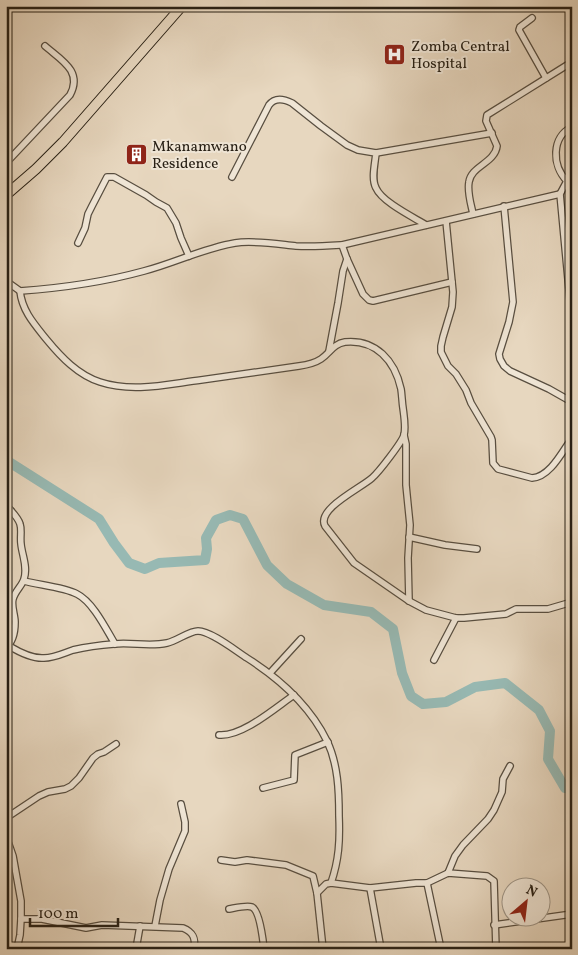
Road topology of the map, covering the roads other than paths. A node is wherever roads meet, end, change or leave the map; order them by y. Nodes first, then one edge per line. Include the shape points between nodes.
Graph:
1 (182, 6) edge
2 (532, 18) dead end
3 (45, 46) dead end
4 (572, 62) edge
5 (546, 78) junction
6 (572, 127) edge
7 (492, 133) junction
8 (376, 153) junction
9 (6, 163) edge
10 (232, 177) dead end
11 (569, 179) edge
12 (560, 194) junction
13 (6, 195) edge
14 (504, 206) junction
15 (473, 214) junction
16 (446, 221) junction
17 (426, 225) junction
18 (78, 243) dead end
19 (342, 245) junction
20 (189, 256) junction
21 (347, 260) junction
22 (6, 281) edge
23 (452, 282) junction
24 (20, 291) junction
25 (572, 322) edge
26 (329, 350) junction
27 (572, 402) edge
28 (404, 435) junction
29 (572, 438) edge
30 (6, 505) edge
31 (409, 536) junction
32 (477, 549) dead end
33 (24, 581) junction
34 (409, 601) junction
35 (572, 602) edge
36 (456, 618) junction
37 (301, 639) dead end
38 (115, 644) junction
39 (8, 646) edge
40 (434, 660) dead end
41 (270, 673) junction
42 (294, 696) junction
43 (218, 735) dead end
44 (328, 742) junction
45 (116, 744) dead end
46 (510, 766) dead end
47 (263, 788) dead end
48 (181, 804) dead end
49 (6, 818) edge
50 (6, 836) edge
51 (221, 860) dead end
52 (448, 873) junction
53 (331, 883) junction
54 (427, 883) junction
55 (370, 888) junction
56 (317, 893) junction
57 (229, 909) dead end
58 (572, 914) edge
59 (21, 919) junction
60 (494, 924) junction
61 (140, 926) junction
62 (155, 926) junction
63 (16, 949) edge
64 (136, 949) edge
65 (194, 949) edge
66 (264, 949) edge
67 (323, 949) edge
68 (381, 949) edge
69 (441, 949) edge
70 (496, 949) edge

1 - 13 highway via 63,142
2 - 5 street via 519,30
3 - 9 street via 70,68 75,81 73,90
4 - 5 street
5 - 7 street via 488,114 486,119
6 - 11 street via 560,135 556,149 558,169
7 - 8 street
7 - 15 street via 498,146 495,154 470,176 468,190
8 - 10 street via 358,150 292,102 278,100 269,105
8 - 17 street via 375,188 389,202
11 - 12 street
12 - 14 street
12 - 25 street
14 - 15 street
14 - 27 street via 513,302 500,359 510,371
15 - 16 street
16 - 17 street
16 - 23 street
17 - 19 street
18 - 20 street via 88,214 110,176 167,208
19 - 20 street via 237,242
19 - 21 street
20 - 24 street via 111,280
21 - 23 street via 363,294 373,301
21 - 26 street
22 - 24 street
23 - 29 street via 452,307 441,352 491,437 495,466 536,478 546,473
24 - 26 street via 28,315 60,354 87,376 114,385 143,388 299,366 322,359
26 - 28 street via 345,342 358,342 384,353 401,389
28 - 31 street
28 - 34 street via 372,479 329,508 323,522 354,563
30 - 33 street via 20,524 26,573
31 - 32 street
31 - 34 street
33 - 38 street via 78,594 98,614
33 - 39 street via 12,600 15,622 13,638
34 - 36 street via 426,610
35 - 36 street via 548,609 516,609 506,614
36 - 40 street
37 - 41 street
38 - 39 street via 43,658
38 - 41 street via 166,644 201,631 219,639
41 - 42 street
42 - 43 street via 247,728 225,736
42 - 44 street via 310,713
44 - 47 street via 295,755 294,780
44 - 53 street via 339,795 339,850
45 - 49 street via 93,758 71,786 39,796
46 - 52 street via 494,810 463,845
48 - 62 street via 184,831 169,869
50 - 59 street via 21,900
51 - 56 street via 286,865 313,876
52 - 54 street
52 - 60 street via 488,876 494,881
53 - 55 street
53 - 56 street
54 - 55 street
54 - 69 street
55 - 68 street
56 - 67 street
57 - 66 street via 255,909
58 - 60 street
59 - 61 street via 42,919 86,928
59 - 63 street
60 - 70 street
61 - 62 street
61 - 64 street
62 - 65 street via 188,930 195,939

